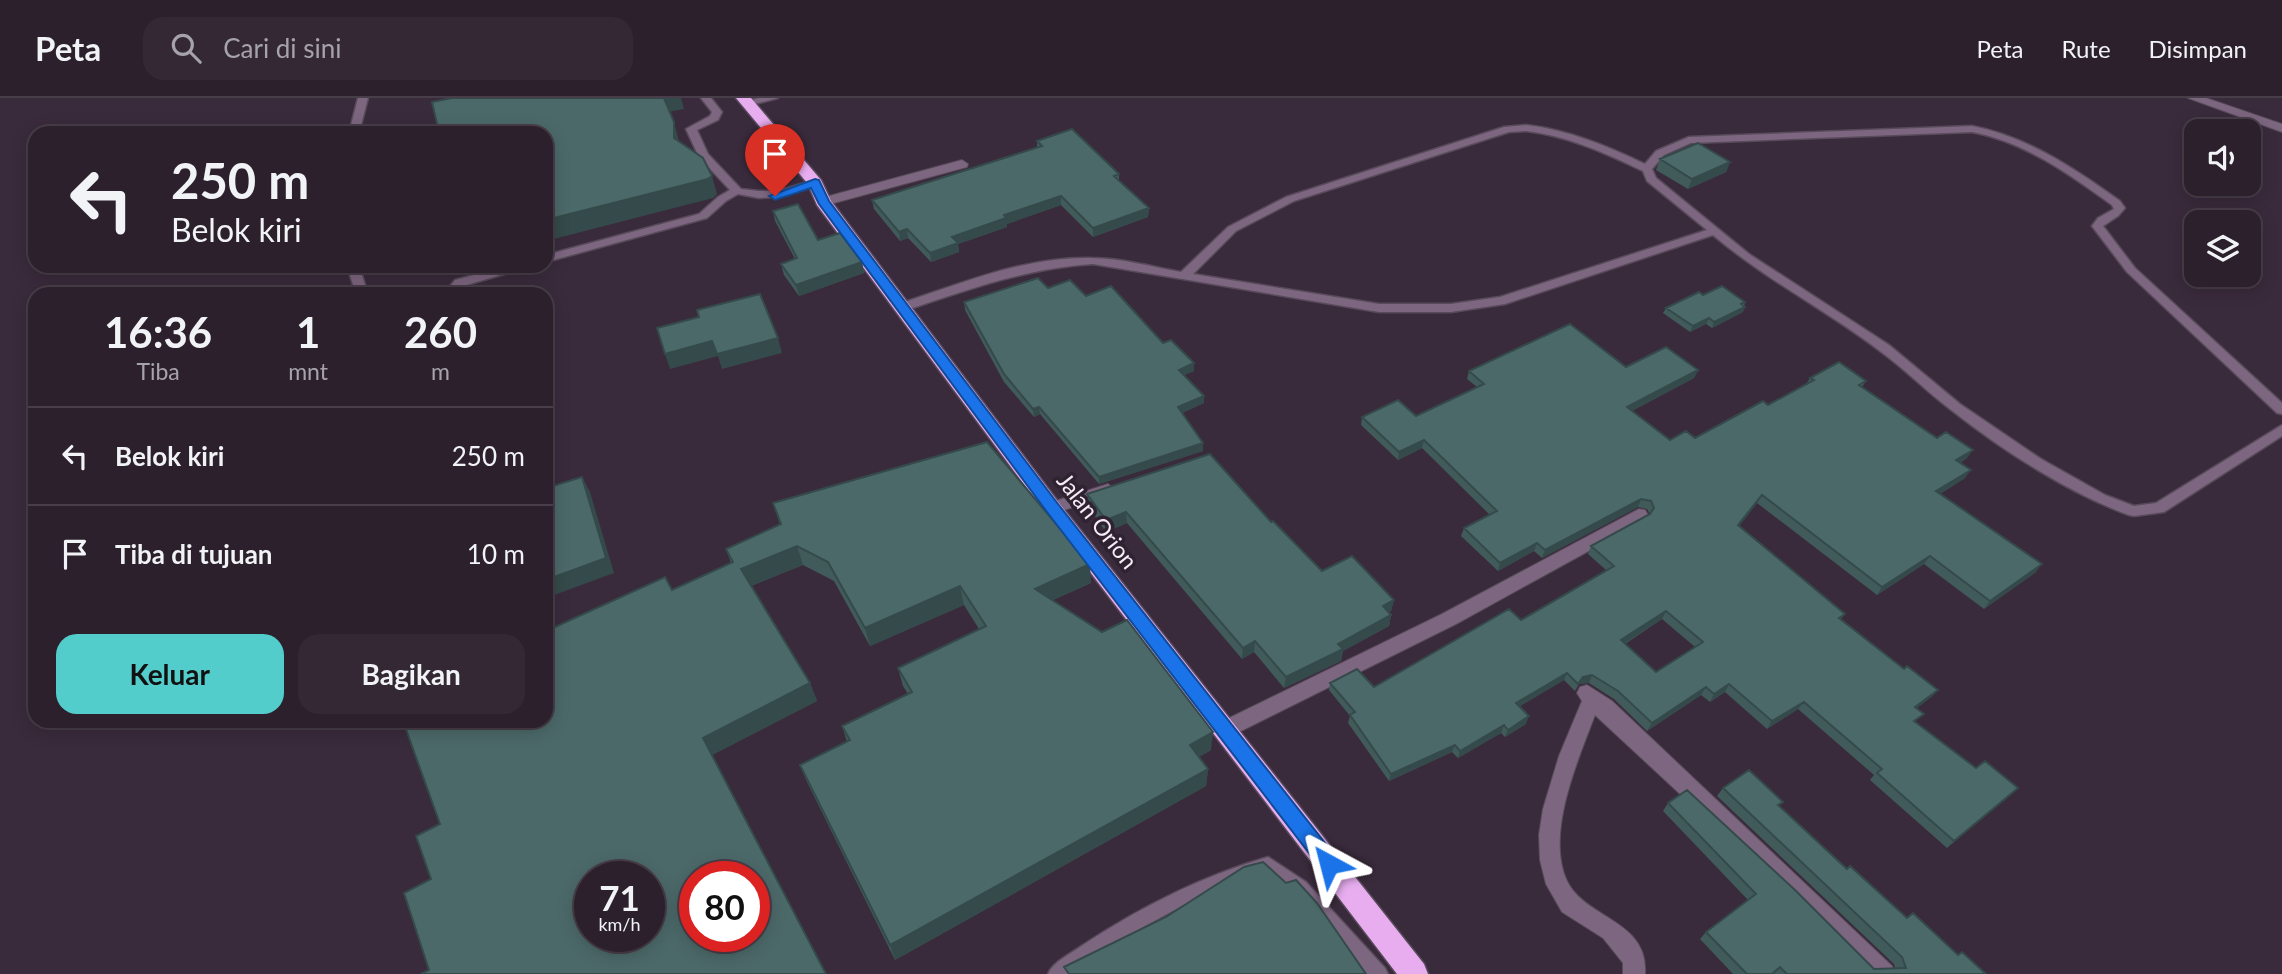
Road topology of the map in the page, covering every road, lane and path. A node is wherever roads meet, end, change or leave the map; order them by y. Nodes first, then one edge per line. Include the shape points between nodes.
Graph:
1 (363, 98) edge
2 (706, 98) edge
3 (773, 98) edge
4 (2194, 98) edge
5 (745, 101) edge
6 (356, 126) edge
7 (2282, 128) edge
8 (962, 164) dead end
9 (1647, 169) junction
10 (737, 191) junction
11 (819, 192) junction
12 (1715, 231) junction
13 (553, 257) edge
14 (495, 273) edge
15 (1185, 275) junction
16 (456, 287) edge
17 (903, 307) junction
18 (2282, 410) edge
19 (2282, 430) edge
20 (1130, 483) edge
21 (1052, 508) junction
22 (1639, 515) dead end
23 (1587, 693) dead end
24 (1605, 707) junction
25 (1226, 729) junction
26 (1411, 973) edge
27 (1057, 974) edge
28 (1379, 974) edge
29 (1634, 974) edge
30 (1884, 974) edge

1 - 6 lane
2 - 10 lane via 717,112 715,118 691,129 703,155
3 - 5 lane
4 - 7 street
5 - 11 highway, Jalan Orion
8 - 11 street
9 - 12 lane via 1651,179
9 - 15 lane via 1555,132 1508,129 1290,199 1232,229
9 - 18 lane via 1660,153 1689,140 1972,129 2003,135 2079,176 2116,203 2120,208 2117,214 2097,226 2131,270
10 - 11 lane via 759,197
10 - 13 lane via 704,216
11 - 17 highway, Jalan Orion
12 - 15 lane via 1501,301 1451,308 1380,307
12 - 19 lane via 1745,256 1885,348 1955,408 2036,463 2100,499 2134,511 2159,508
14 - 16 lane
15 - 17 lane via 1093,261 1060,261
17 - 21 highway, Jalan Orion
20 - 21 street
21 - 25 highway, Jalan Orion
22 - 25 street via 1449,619
23 - 24 street
24 - 29 street via 1587,710 1558,789 1549,851 1552,876 1571,906 1611,929 1635,960
24 - 30 street
25 - 26 highway, Jalan Orion
27 - 28 lane via 1136,919 1232,873 1268,864 1300,888

